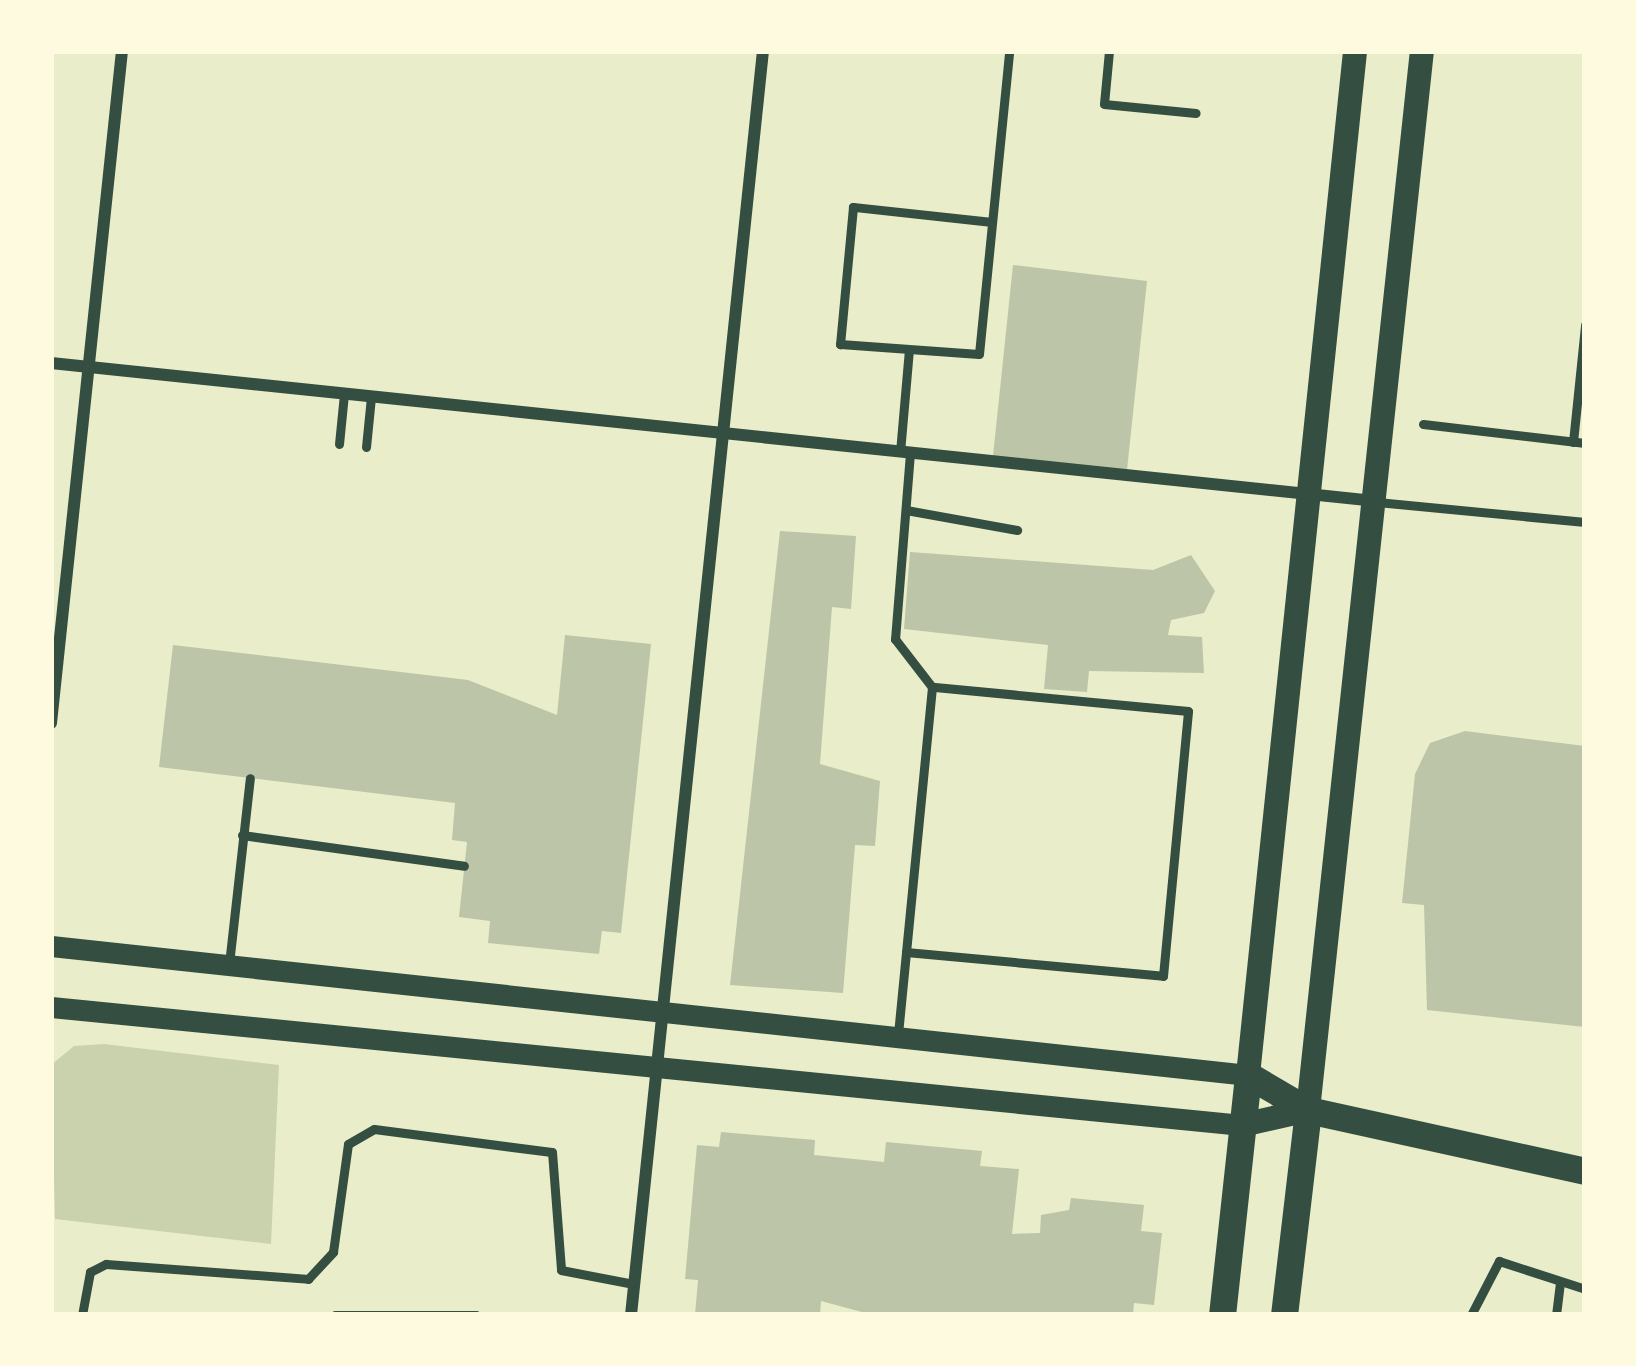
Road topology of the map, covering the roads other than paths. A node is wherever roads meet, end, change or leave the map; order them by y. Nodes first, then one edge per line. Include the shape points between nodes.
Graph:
1 (122, 51) edge
2 (763, 51) edge
3 (1010, 51) edge
4 (1109, 51) edge
5 (1355, 51) edge
6 (1422, 51) edge
7 (1196, 113) dead end
8 (992, 222) junction
9 (1585, 326) edge
10 (909, 350) junction
11 (51, 363) edge
12 (89, 367) junction
13 (344, 394) junction
14 (371, 397) junction
15 (1423, 424) dead end
16 (724, 430) junction
17 (1579, 442) edge
18 (339, 444) dead end
19 (366, 447) dead end
20 (905, 452) junction
21 (1310, 497) junction
22 (1377, 502) junction
23 (905, 510) junction
24 (1585, 522) edge
25 (1017, 530) dead end
26 (932, 687) junction
27 (51, 723) edge
28 (250, 778) dead end
29 (242, 835) junction
30 (464, 866) dead end
31 (51, 946) edge
32 (907, 952) junction
33 (229, 964) junction
34 (51, 1007) edge
35 (662, 1011) junction
36 (898, 1035) junction
37 (656, 1071) junction
38 (1248, 1075) junction
39 (1309, 1110) junction
40 (1242, 1125) junction
41 (1585, 1172) edge
42 (634, 1284) junction
43 (1560, 1284) junction
44 (1585, 1288) edge
45 (82, 1315) edge
46 (335, 1315) edge
47 (476, 1315) edge
48 (631, 1315) edge
49 (1222, 1315) edge
50 (1284, 1315) edge
51 (1471, 1315) edge
52 (1556, 1315) edge

1 - 12 street
2 - 16 street
3 - 8 lane
4 - 7 lane via 1104,104
5 - 21 main road
6 - 22 main road
8 - 10 lane via 979,354
8 - 10 lane via 853,207 841,344
9 - 17 lane
10 - 20 lane
11 - 12 street
12 - 13 street
12 - 27 street
13 - 14 street
13 - 18 lane
14 - 16 street
14 - 19 lane
15 - 17 lane
16 - 20 street
16 - 35 street
20 - 21 street
20 - 23 lane
21 - 22 street
21 - 38 main road
22 - 24 lane
22 - 39 main road
23 - 25 lane
23 - 26 lane via 895,639
26 - 32 lane
26 - 32 lane via 1188,711 1162,976
28 - 29 lane
29 - 30 lane
29 - 33 lane
31 - 33 street
32 - 36 lane
33 - 35 street
34 - 37 street
35 - 36 street
35 - 37 street
36 - 38 street
37 - 40 street
37 - 42 street
38 - 39 main road
38 - 40 main road
39 - 40 main road
39 - 41 main road
39 - 50 main road
40 - 49 main road
42 - 45 lane via 561,1270 552,1152 374,1129 348,1144 334,1252 308,1279 106,1264 90,1272
42 - 48 street
43 - 44 lane
43 - 51 lane via 1498,1261
43 - 52 lane
46 - 47 lane

